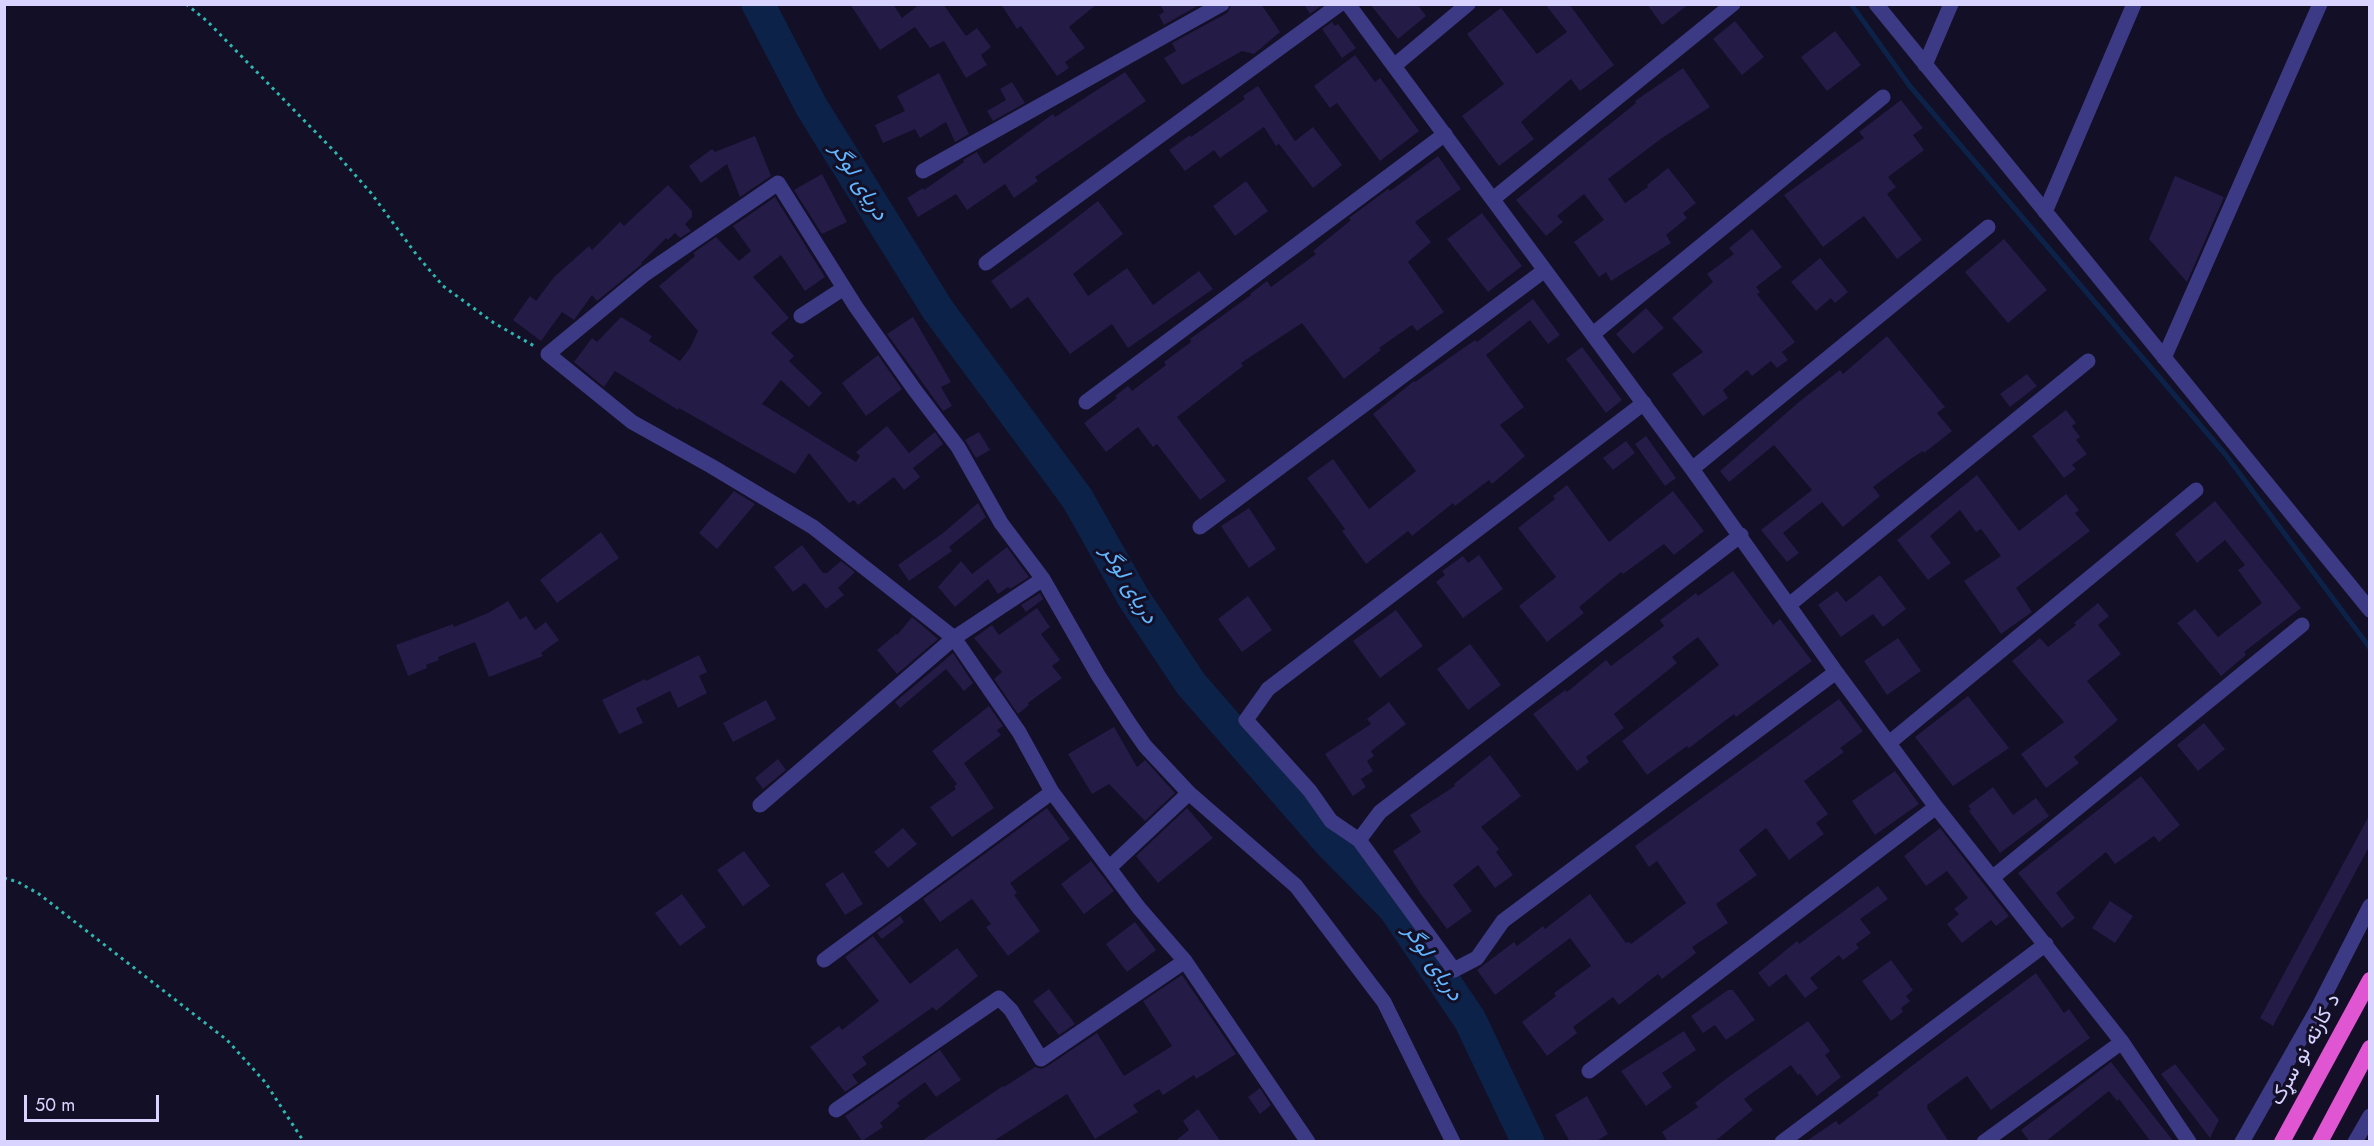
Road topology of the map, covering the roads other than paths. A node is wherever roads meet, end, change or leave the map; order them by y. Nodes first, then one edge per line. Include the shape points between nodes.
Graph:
1 (1222, 4) edge
2 (1340, 4) edge
3 (1348, 4) edge
4 (1468, 4) edge
5 (1733, 4) edge
6 (1876, 4) edge
7 (1951, 4) edge
8 (2134, 4) edge
9 (2320, 4) edge
10 (1925, 65) junction
11 (1394, 66) junction
12 (1883, 97) dead end
13 (1444, 134) junction
14 (923, 171) dead end
15 (1493, 199) junction
16 (2045, 212) junction
17 (1988, 227) dead end
18 (986, 263) dead end
19 (1545, 270) junction
20 (844, 288) junction
21 (801, 316) dead end
22 (1593, 334) junction
23 (2164, 358) junction
24 (2088, 361) dead end
25 (1086, 402) dead end
26 (1644, 403) junction
27 (1692, 469) junction
28 (2196, 490) dead end
29 (1200, 527) dead end
30 (1741, 535) junction
31 (1043, 579) junction
32 (1789, 605) junction
33 (2370, 610) edge
34 (2302, 625) dead end
35 (954, 638) junction
36 (1836, 672) junction
37 (1889, 743) junction
38 (1052, 792) junction
39 (1190, 793) junction
40 (760, 805) dead end
41 (1936, 807) junction
42 (1359, 840) junction
43 (1110, 867) junction
44 (1992, 878) junction
45 (2370, 906) edge
46 (2046, 944) junction
47 (824, 960) dead end
48 (1185, 961) junction
49 (2370, 980) edge
50 (2122, 1042) junction
51 (2370, 1048) edge
52 (1589, 1071) dead end
53 (836, 1110) dead end
54 (2370, 1116) edge
55 (1308, 1142) edge
56 (1453, 1142) edge
57 (1782, 1142) edge
58 (1984, 1142) edge
59 (2188, 1142) edge
60 (2242, 1142) edge
61 (2282, 1142) edge
62 (2320, 1142) edge
63 (2355, 1142) edge

1 - 14 street
2 - 18 street
3 - 11 street
4 - 11 street
5 - 15 street
6 - 10 street
7 - 10 street
8 - 16 street
9 - 23 street
10 - 16 street
11 - 13 street
12 - 22 street
13 - 15 street
13 - 25 street
15 - 19 street
16 - 23 street
17 - 27 street
19 - 22 street
19 - 29 street
20 - 21 street
20 - 31 street via 958,447 1001,523
20 - 35 street via 778,183 645,274 548,354 632,422 813,527
22 - 26 street
23 - 33 street
24 - 32 street
26 - 27 street
26 - 42 street via 1268,689 1250,712 1246,720 1310,791 1331,821
27 - 30 street
28 - 37 street
30 - 32 street
30 - 42 street via 1380,812
31 - 35 street
31 - 39 street via 1129,723 1145,746
32 - 36 street
34 - 44 street
35 - 38 street via 1019,732
35 - 40 street
36 - 37 street
36 - 42 street via 1503,921 1477,958 1454,970
37 - 41 street
38 - 43 street
38 - 47 street
39 - 43 street
39 - 56 street via 1296,886 1384,1002
41 - 44 street
41 - 52 street
43 - 48 street
44 - 46 street
45 - 60 street
46 - 50 street
46 - 57 street
48 - 53 street via 1041,1059 1011,1010 999,998
48 - 55 street
49 - 61 highway, د کارته نو سړک
50 - 58 street
50 - 59 street
51 - 62 highway
54 - 63 street

